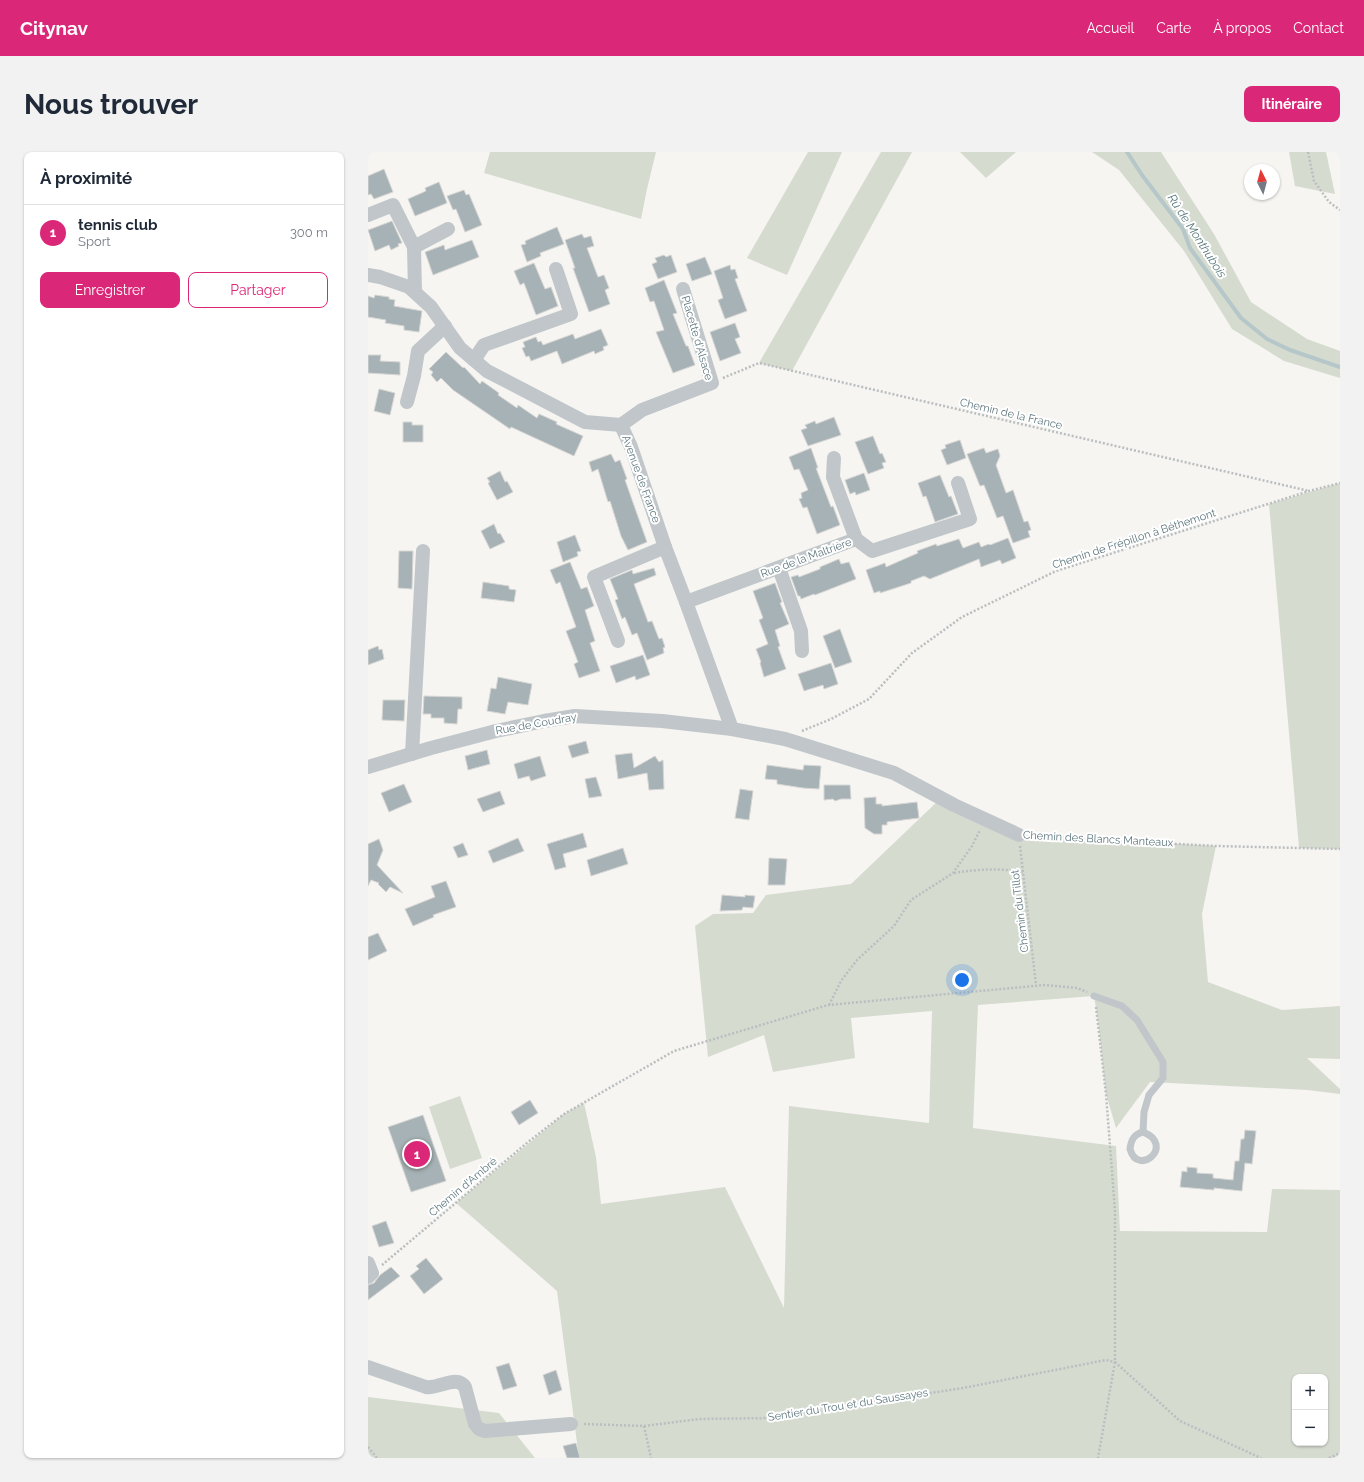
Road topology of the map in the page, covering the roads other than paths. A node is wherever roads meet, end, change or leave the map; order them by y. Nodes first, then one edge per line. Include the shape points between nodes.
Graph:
1 (368, 215) edge
2 (448, 229) dead end
3 (414, 247) junction
4 (556, 268) dead end
5 (368, 275) edge
6 (683, 289) dead end
7 (415, 292) junction
8 (445, 326) junction
9 (474, 360) junction
10 (407, 402) dead end
11 (621, 425) junction
12 (834, 458) dead end
13 (958, 483) dead end
14 (856, 540) junction
15 (665, 547) junction
16 (423, 551) dead end
17 (779, 568) junction
18 (686, 602) junction
19 (618, 641) dead end
20 (802, 651) dead end
21 (732, 729) junction
22 (412, 754) junction
23 (368, 767) edge
24 (1019, 835) road end
25 (1094, 996) road end
26 (1143, 1132) dead end
27 (368, 1367) edge
28 (571, 1424) road end

1 - 3 street via 393,205
2 - 3 street
3 - 7 street
4 - 9 street via 571,314 484,345
5 - 7 street, Avenue de France via 409,287
6 - 11 street, Placette d'Alsace via 712,383 642,410
7 - 8 street, Avenue de France via 431,307
8 - 9 street, Avenue de France via 460,348
8 - 10 street via 418,351
9 - 11 street, Avenue de France via 487,370 585,422
11 - 15 street, Avenue de France
12 - 14 street via 833,477
13 - 14 street, Rue de la Maltrière via 970,519 872,551
14 - 17 street, Rue de la Maltrière
15 - 18 street, Avenue de France
15 - 19 street via 594,577
16 - 22 street
17 - 18 street, Rue de la Maltrière
17 - 20 street via 802,631
18 - 21 street, Avenue de France
21 - 22 street, Rue de Coudray via 662,721 575,716 496,731
21 - 24 street, Chemin des Blancs Manteaux via 785,739 894,773 954,805
22 - 23 street, Rue de Coudray
25 - 26 lane via 1122,1006 1136,1020 1163,1062 1163,1078 1149,1095 1144,1112
27 - 28 street via 426,1387 457,1381 462,1383 475,1424 485,1431

